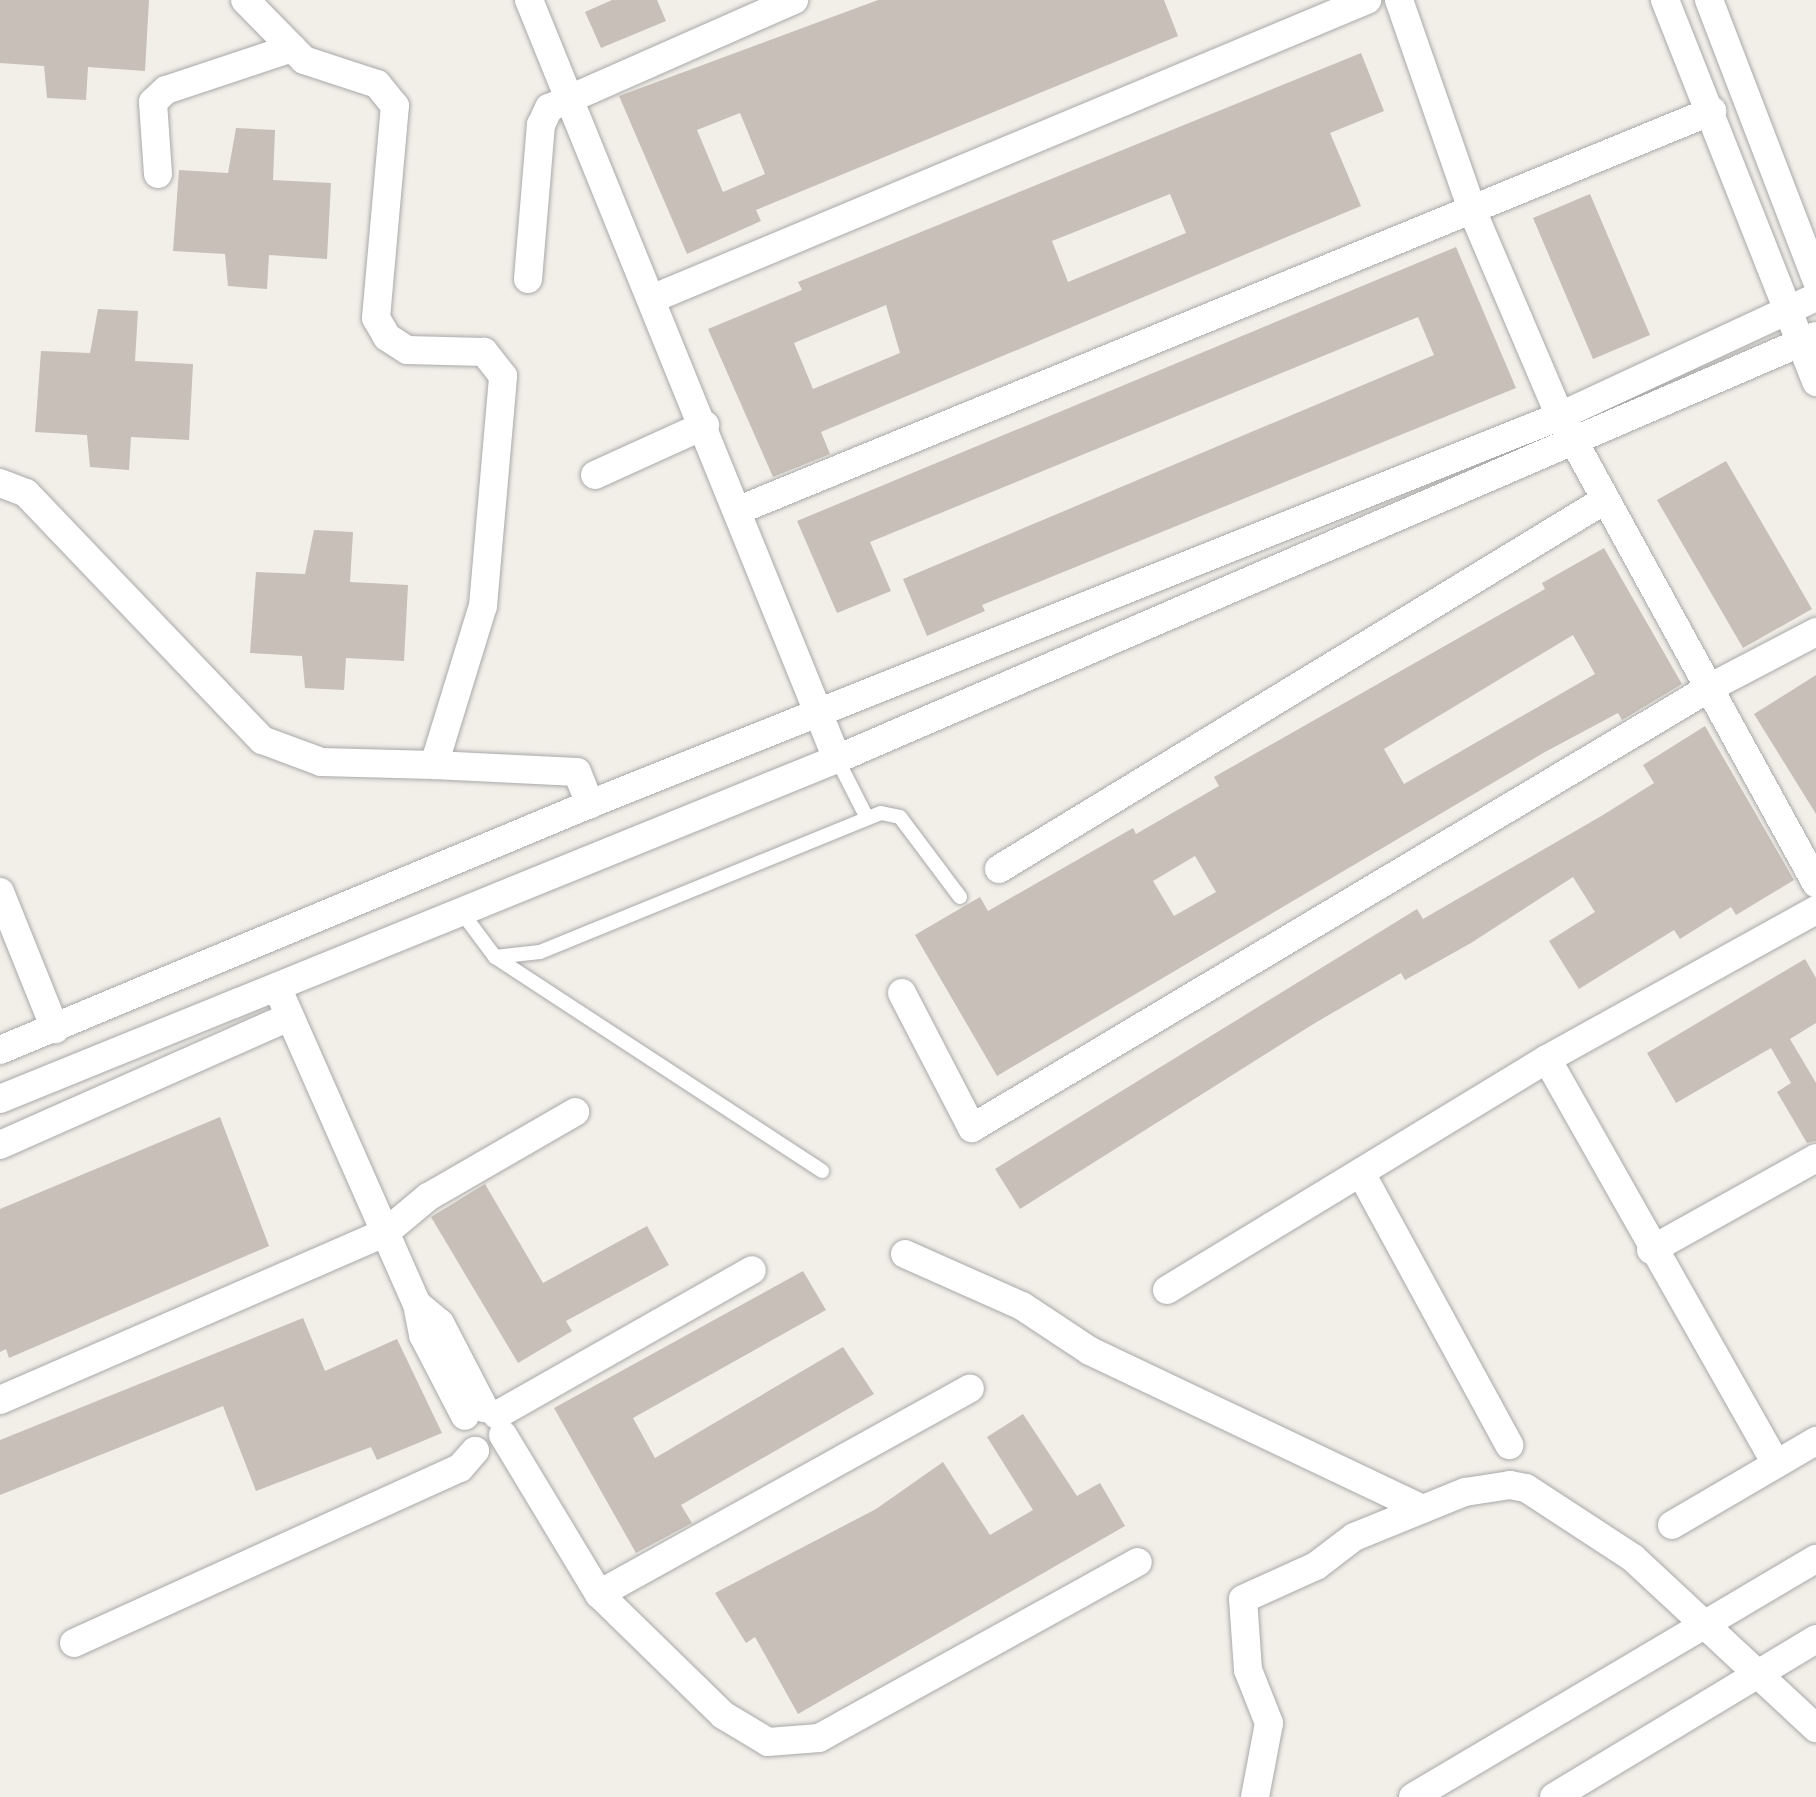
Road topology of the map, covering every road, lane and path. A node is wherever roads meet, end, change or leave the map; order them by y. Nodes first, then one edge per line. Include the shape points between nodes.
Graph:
1 (245, 0) edge
2 (529, 0) edge
3 (794, 0) edge
4 (1366, 0) edge
5 (1399, 0) edge
6 (1665, 0) edge
7 (1709, 0) edge
8 (1311, 10) edge
9 (292, 48) junction
10 (570, 97) junction
11 (1712, 112) junction
12 (158, 174) dead end
13 (1472, 210) junction
14 (528, 279) dead end
15 (1816, 279) edge
16 (1816, 297) edge
17 (654, 298) junction
18 (1784, 310) junction
19 (1806, 340) edge
20 (1816, 382) edge
21 (1560, 416) junction
22 (706, 426) junction
23 (1578, 444) junction
24 (595, 475) dead end
25 (0, 483) edge
26 (1603, 502) junction
27 (739, 510) junction
28 (1816, 632) edge
29 (1710, 687) junction
30 (822, 714) junction
31 (837, 759) junction
32 (445, 766) junction
33 (590, 804) junction
34 (866, 816) junction
35 (998, 869) dead end
36 (1816, 883) edge
37 (0, 892) edge
38 (960, 897) dead end
39 (460, 910) junction
40 (1816, 910) edge
41 (494, 957) junction
42 (277, 987) junction
43 (902, 993) dead end
44 (288, 1018) junction
45 (55, 1029) junction
46 (0, 1050) edge
47 (1547, 1059) junction
48 (0, 1099) edge
49 (575, 1112) dead end
50 (0, 1145) edge
51 (1816, 1158) edge
52 (822, 1171) dead end
53 (1361, 1173) junction
54 (386, 1232) junction
55 (1651, 1250) junction
56 (906, 1254) dead end
57 (752, 1270) dead end
58 (1167, 1290) dead end
59 (970, 1388) dead end
60 (0, 1400) edge
61 (487, 1419) junction
62 (1816, 1441) edge
63 (1509, 1445) dead end
64 (1776, 1464) junction
65 (1422, 1510) junction
66 (1672, 1525) dead end
67 (1816, 1559) edge
68 (1138, 1562) dead end
69 (599, 1594) junction
70 (1702, 1626) junction
71 (1816, 1639) edge
72 (74, 1643) dead end
73 (1758, 1674) junction
74 (1816, 1728) edge
75 (1255, 1797) edge
76 (1412, 1797) edge
77 (1554, 1797) edge

1 - 9 street
2 - 10 street
3 - 10 street
4 - 8 street
5 - 13 street
6 - 11 street
7 - 15 street
8 - 17 street
9 - 12 street via 166,90 153,102
9 - 32 street via 328,73 377,84 395,106 376,318 387,337 407,350 484,352 503,376 483,606
10 - 14 street via 550,108 541,126
10 - 17 street
11 - 13 street
11 - 18 street
13 - 21 street
13 - 27 street
16 - 18 street
17 - 22 street
18 - 19 street
18 - 21 street
19 - 20 street
19 - 23 street
21 - 23 street
21 - 30 street
22 - 24 street
22 - 27 street
23 - 26 street
23 - 31 street
25 - 32 street via 26,493 262,740 321,762
26 - 29 street
26 - 35 street
27 - 30 street
28 - 29 street
29 - 36 street
29 - 43 street via 972,1128
30 - 31 street
30 - 33 street
31 - 34 lane
31 - 39 street
32 - 33 street via 576,772
33 - 45 street
34 - 38 lane via 900,817
34 - 41 lane via 540,952
37 - 45 street
39 - 41 lane
39 - 42 street
40 - 47 street
41 - 52 lane
42 - 44 street
42 - 48 street
44 - 50 street
44 - 54 street
45 - 46 street
47 - 53 street
47 - 55 street
49 - 54 street via 428,1197
51 - 55 street
53 - 58 street
53 - 63 street
54 - 60 street
54 - 61 street via 418,1304 422,1336
55 - 64 street
56 - 65 street via 1022,1306 1090,1351
57 - 61 street
59 - 69 street
61 - 69 street
61 - 72 street via 461,1436 476,1452 460,1468
62 - 64 street
64 - 66 street
65 - 70 street via 1465,1492 1526,1488 1632,1558
65 - 75 street via 1354,1537 1316,1566 1243,1600 1248,1670 1269,1723
67 - 70 street
68 - 69 street via 819,1738 768,1742 723,1714
70 - 73 street
70 - 76 street
71 - 73 street
73 - 74 street
73 - 77 street

